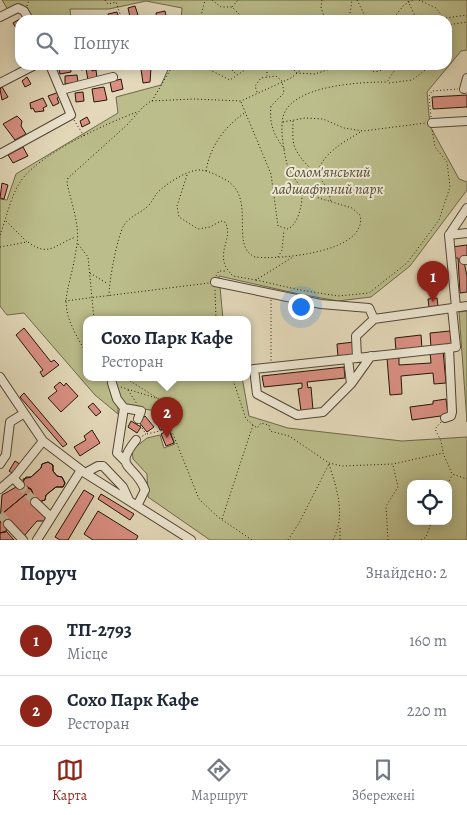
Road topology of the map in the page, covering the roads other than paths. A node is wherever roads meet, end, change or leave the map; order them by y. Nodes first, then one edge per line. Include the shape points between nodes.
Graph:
1 (26, 15) edge
2 (0, 17) edge
3 (25, 70) edge
4 (52, 70) edge
5 (113, 78) dead end
6 (467, 78) edge
7 (0, 83) edge
8 (464, 89) road end
9 (61, 90) junction
10 (467, 121) edge
11 (432, 123) road end
12 (0, 154) edge
13 (467, 208) edge
14 (467, 233) edge
15 (449, 235) junction
16 (460, 261) edge
17 (215, 282) road end
18 (467, 306) edge
19 (454, 308) junction
20 (374, 319) junction
21 (449, 348) junction
22 (372, 356) junction
23 (357, 358) junction
24 (348, 359) junction
25 (0, 377) edge
26 (112, 383) road end
27 (352, 384) junction
28 (124, 408) junction
29 (23, 414) junction
30 (445, 418) road end
31 (138, 419) road end
32 (43, 441) junction
33 (119, 441) junction
34 (125, 461) junction
35 (0, 464) edge
36 (83, 472) junction
37 (13, 478) junction
38 (20, 486) tunnel mouth
39 (0, 489) edge
40 (35, 502) tunnel mouth
41 (134, 504) junction
42 (51, 517) junction
43 (8, 524) tunnel mouth
44 (23, 540) edge
45 (37, 540) edge
46 (191, 540) edge

1 - 2 street via 18,8
3 - 7 street
4 - 9 street
5 - 9 street
6 - 8 street
9 - 12 street via 71,115
10 - 11 street
13 - 15 street
14 - 15 street
15 - 16 street
16 - 19 street
17 - 20 street via 321,304 369,308
18 - 19 street
19 - 20 street
19 - 21 street via 456,347
20 - 23 street via 356,336
21 - 22 street
21 - 30 street via 452,412
22 - 23 street
22 - 27 street
23 - 24 street
24 - 27 street
24 - 27 street via 254,368 256,394 297,415 323,412
25 - 29 street
26 - 28 street
28 - 31 street via 141,410
28 - 33 street
29 - 32 street
29 - 35 street via 10,422 6,455
32 - 36 street
32 - 37 street
33 - 34 street via 117,453
33 - 34 street via 134,443 125,454
34 - 41 street via 144,490
36 - 41 street
36 - 41 street via 103,466
36 - 42 street
37 - 38 street
37 - 39 street
40 - 42 street
41 - 46 street
42 - 45 street
43 - 44 street

